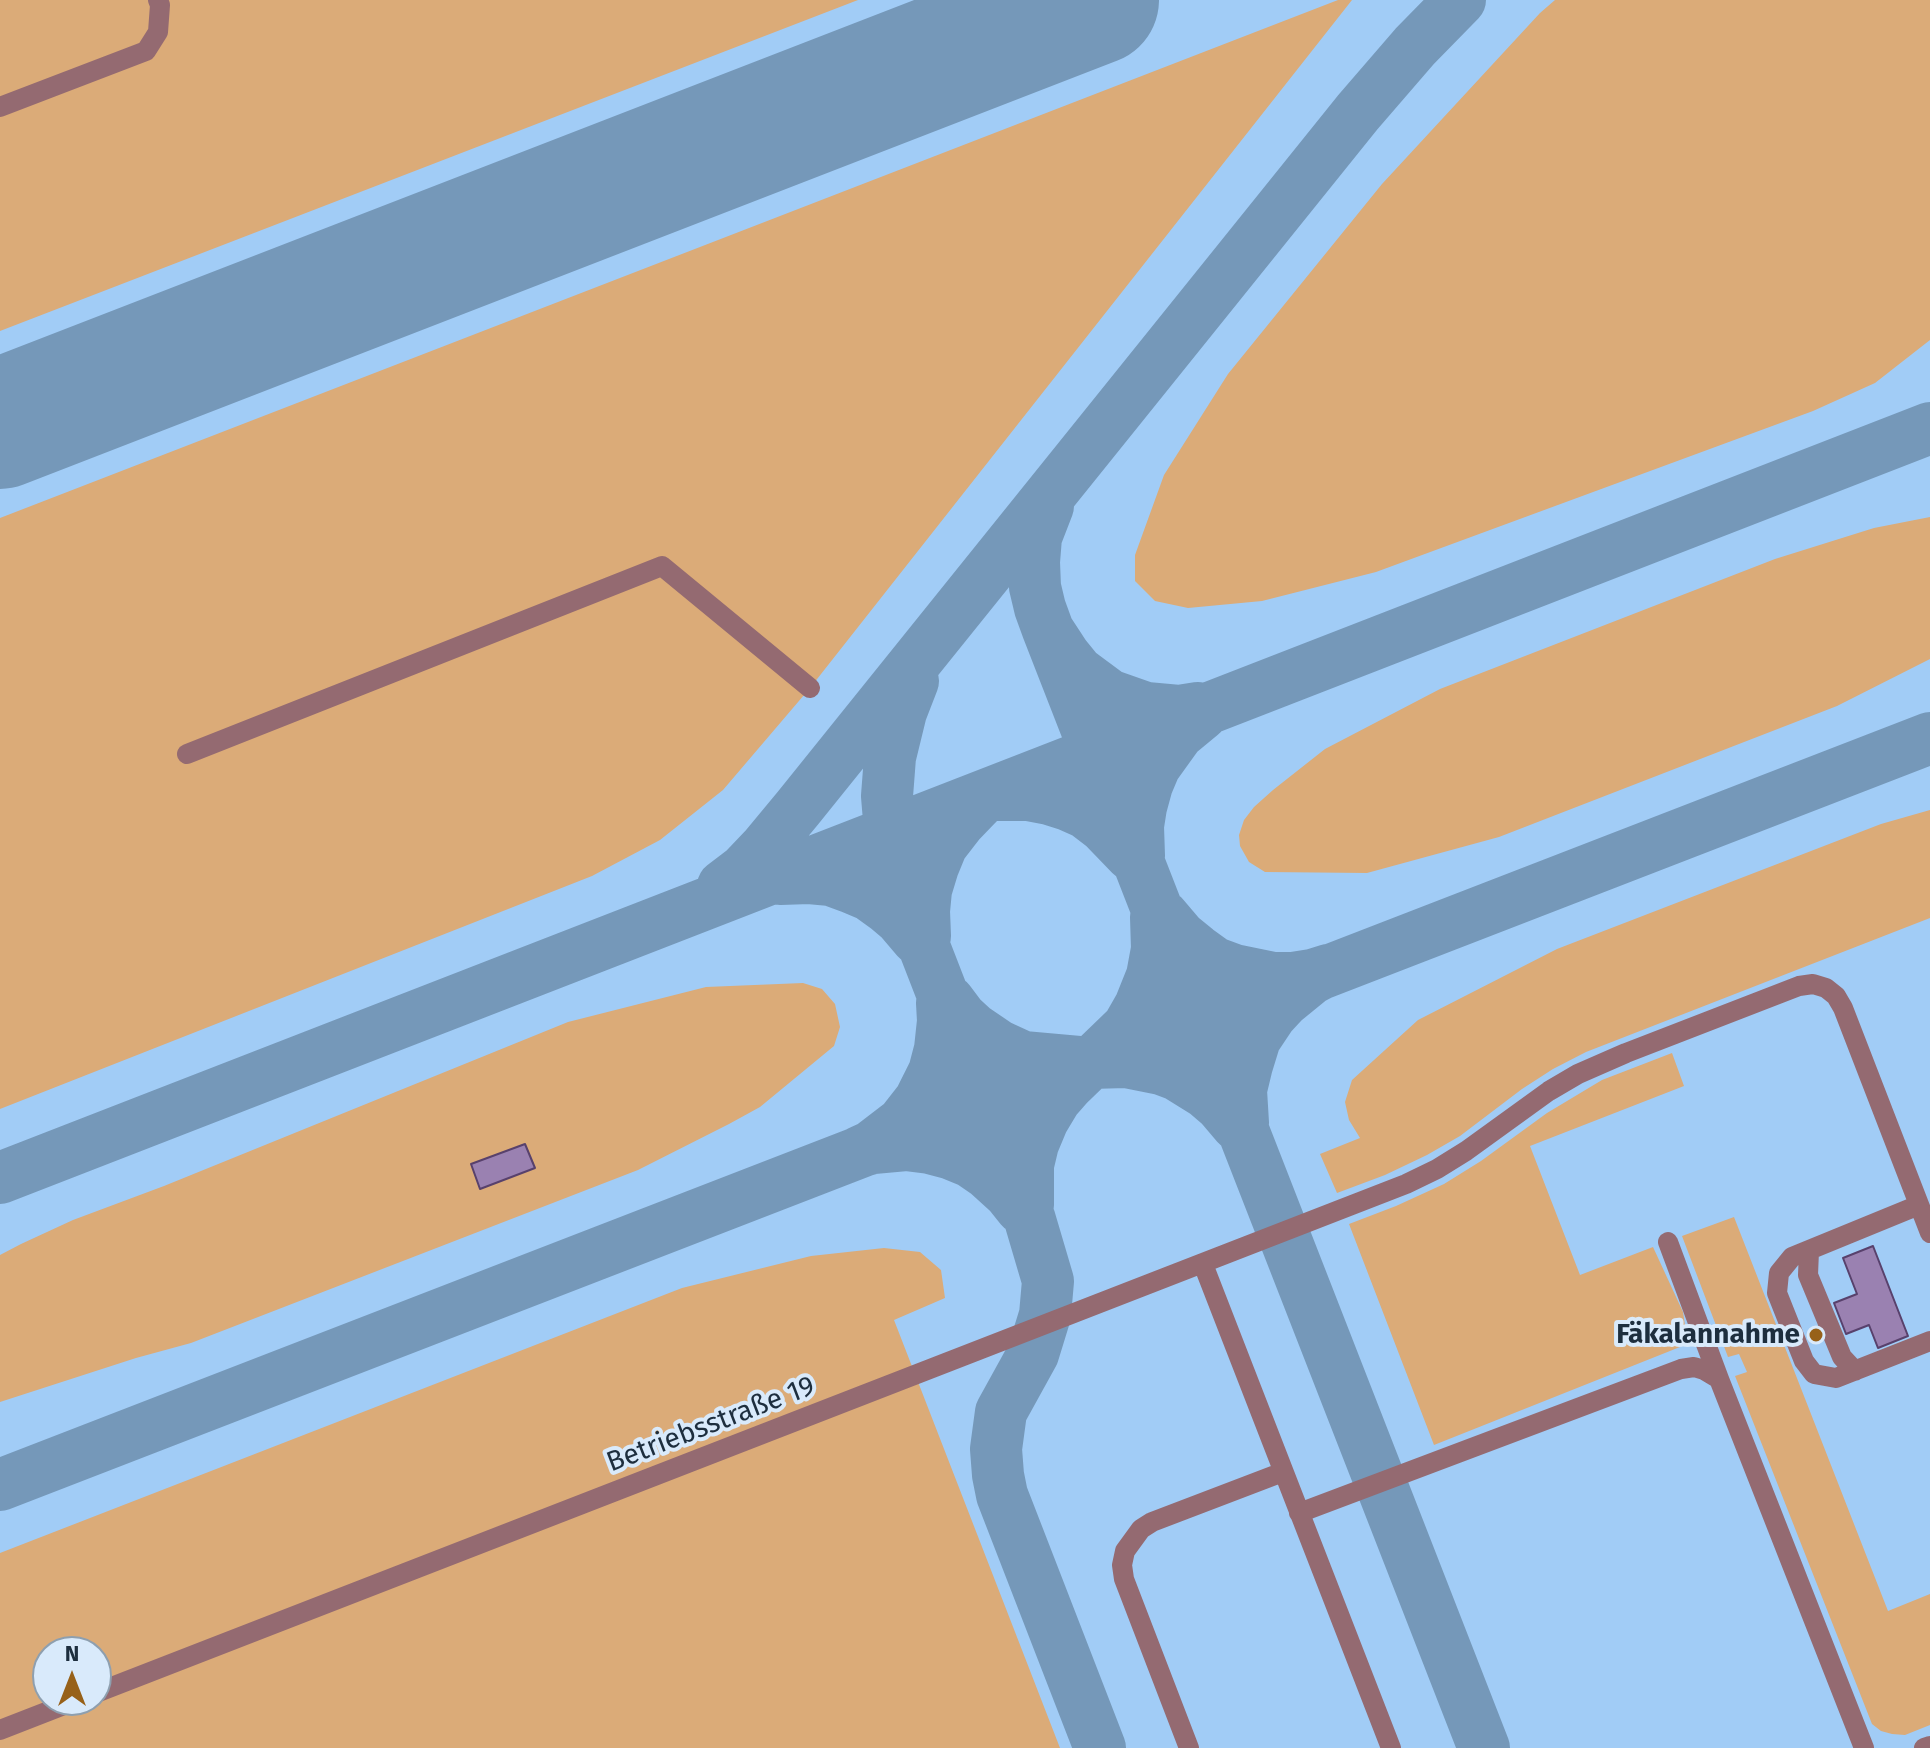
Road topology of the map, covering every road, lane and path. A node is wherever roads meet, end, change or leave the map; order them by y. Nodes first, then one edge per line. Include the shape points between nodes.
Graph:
1 (158, 0) edge
2 (0, 107) edge
3 (810, 688) dead end
4 (187, 754) dead end
5 (1919, 1205) junction
6 (1930, 1233) edge
7 (1668, 1242) dead end
8 (1809, 1251) junction
9 (1203, 1264) junction
10 (1930, 1341) edge
11 (1855, 1371) junction
12 (1719, 1379) junction
13 (1283, 1472) junction
14 (1299, 1513) junction
15 (112, 1687) edge
16 (36, 1716) edge
17 (0, 1730) edge
18 (1930, 1746) edge
19 (1189, 1748) edge
20 (1391, 1748) edge
21 (1864, 1748) edge
22 (1924, 1748) edge

1 - 2 lane via 158,32 146,51
3 - 4 lane via 662,566
5 - 6 lane
5 - 8 lane
5 - 9 lane, Betriebsstraße 19 via 1843,1008 1832,992 1813,984 1578,1074 1437,1169
7 - 12 lane
8 - 11 lane via 1808,1275 1842,1357
8 - 11 lane via 1792,1257 1779,1273 1777,1293 1814,1374 1836,1378
9 - 13 lane
9 - 15 lane, Betriebsstraße 19
10 - 11 lane
12 - 14 lane via 1694,1367 1681,1369
12 - 21 lane
13 - 14 lane
13 - 19 lane via 1152,1522 1125,1551 1124,1579
14 - 20 lane
16 - 17 lane
18 - 22 lane

